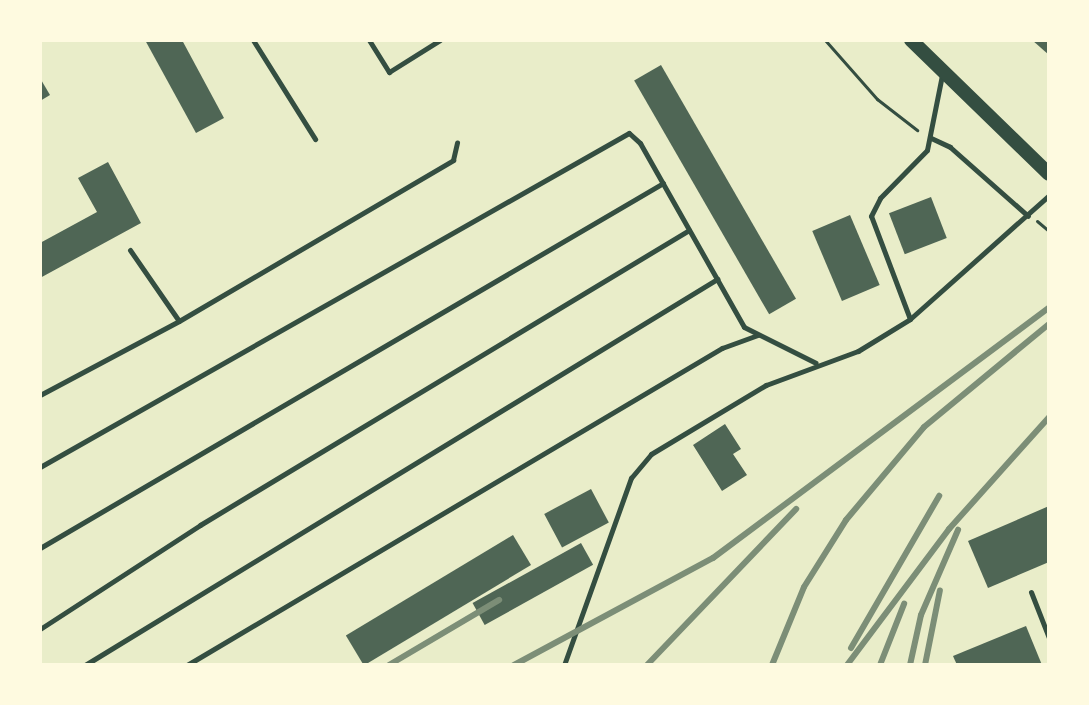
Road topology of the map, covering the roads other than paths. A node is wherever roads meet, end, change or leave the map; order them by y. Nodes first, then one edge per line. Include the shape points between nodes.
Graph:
1 (253, 40) edge
2 (369, 40) edge
3 (440, 40) edge
4 (911, 40) edge
5 (942, 70) junction
6 (931, 138) junction
7 (315, 139) dead end
8 (457, 142) dead end
9 (1049, 174) edge
10 (663, 183) junction
11 (1049, 195) edge
12 (1028, 216) junction
13 (689, 230) junction
14 (130, 250) dead end
15 (717, 279) junction
16 (910, 319) junction
17 (179, 321) junction
18 (759, 334) junction
19 (816, 363) junction
20 (40, 395) edge
21 (40, 467) edge
22 (40, 548) edge
23 (1031, 592) dead end
24 (40, 629) edge
25 (1049, 638) edge
26 (85, 665) edge
27 (187, 665) edge
28 (564, 665) edge

1 - 7 lane
2 - 3 lane via 389,72
4 - 5 main road
5 - 6 lane
5 - 9 main road
6 - 12 lane via 950,147
6 - 16 lane via 920,160 880,198 871,216
8 - 17 lane via 453,160
10 - 13 lane
10 - 21 lane via 629,133
10 - 22 lane
11 - 12 lane
12 - 16 lane
13 - 15 lane
13 - 24 lane via 200,525
14 - 17 lane
15 - 18 lane via 744,327
15 - 26 lane
16 - 19 lane via 858,351
17 - 20 lane
18 - 19 lane
18 - 27 lane via 722,348
19 - 28 lane via 651,454 631,478
23 - 25 lane

